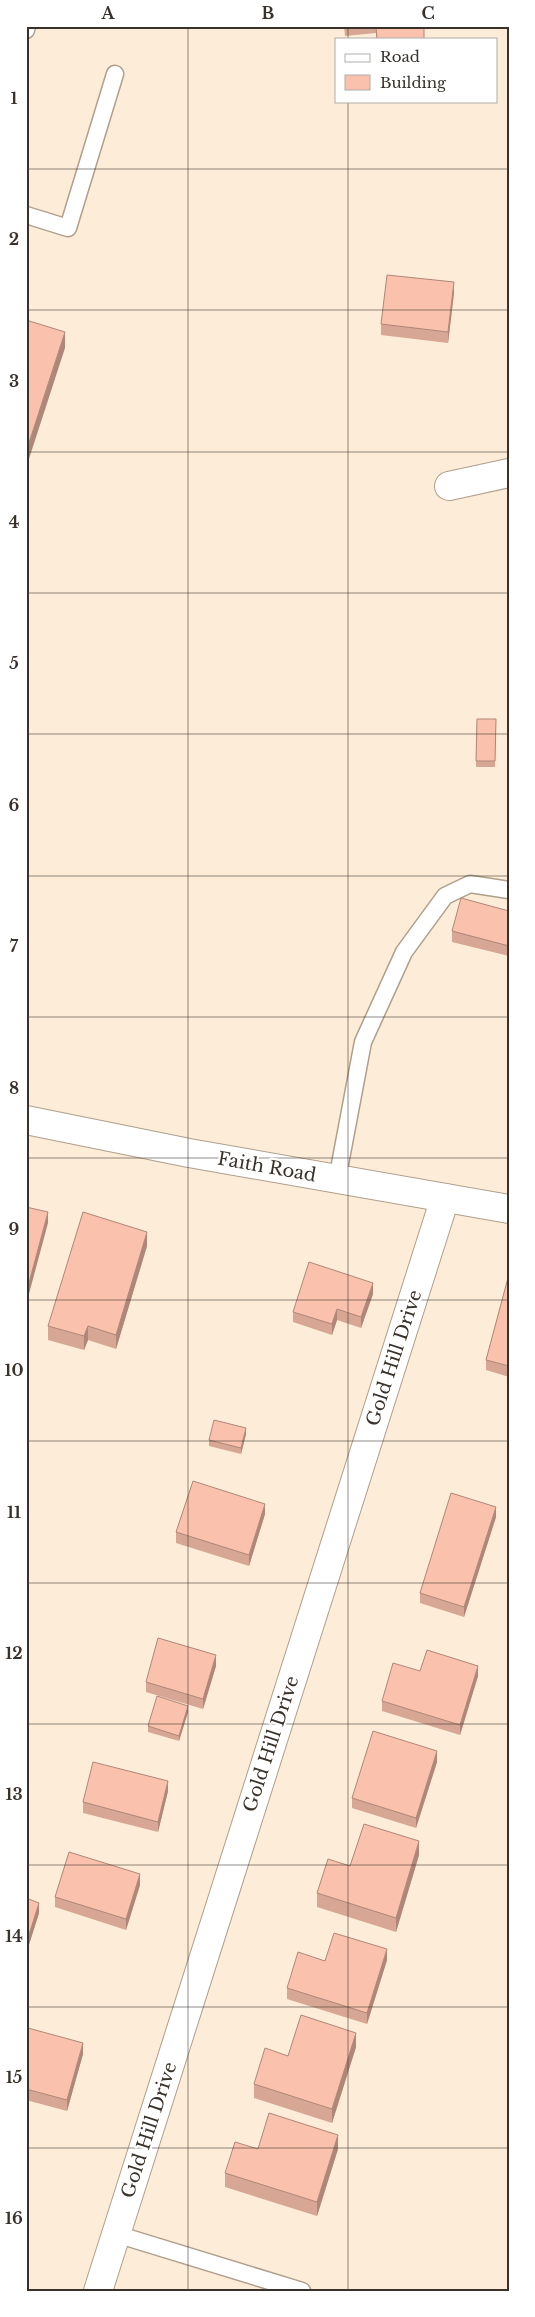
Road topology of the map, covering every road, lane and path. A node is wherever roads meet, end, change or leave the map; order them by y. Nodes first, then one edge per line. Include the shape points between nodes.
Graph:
1 (115, 74) dead end
2 (26, 215) edge
3 (509, 473) edge
4 (449, 486) dead end
5 (509, 890) edge
6 (26, 1120) edge
7 (337, 1180) junction
8 (444, 1198) junction
9 (509, 1208) edge
10 (116, 2234) junction
11 (98, 2291) edge
12 (302, 2291) edge

1 - 2 lane via 68,228
3 - 4 street
5 - 7 lane via 470,884 445,896 404,952 363,1042
6 - 7 street, Faith Road
7 - 8 street, Faith Road
8 - 9 street, Faith Road
8 - 10 street, Gold Hill Drive
10 - 11 street, Gold Hill Drive
10 - 12 lane

